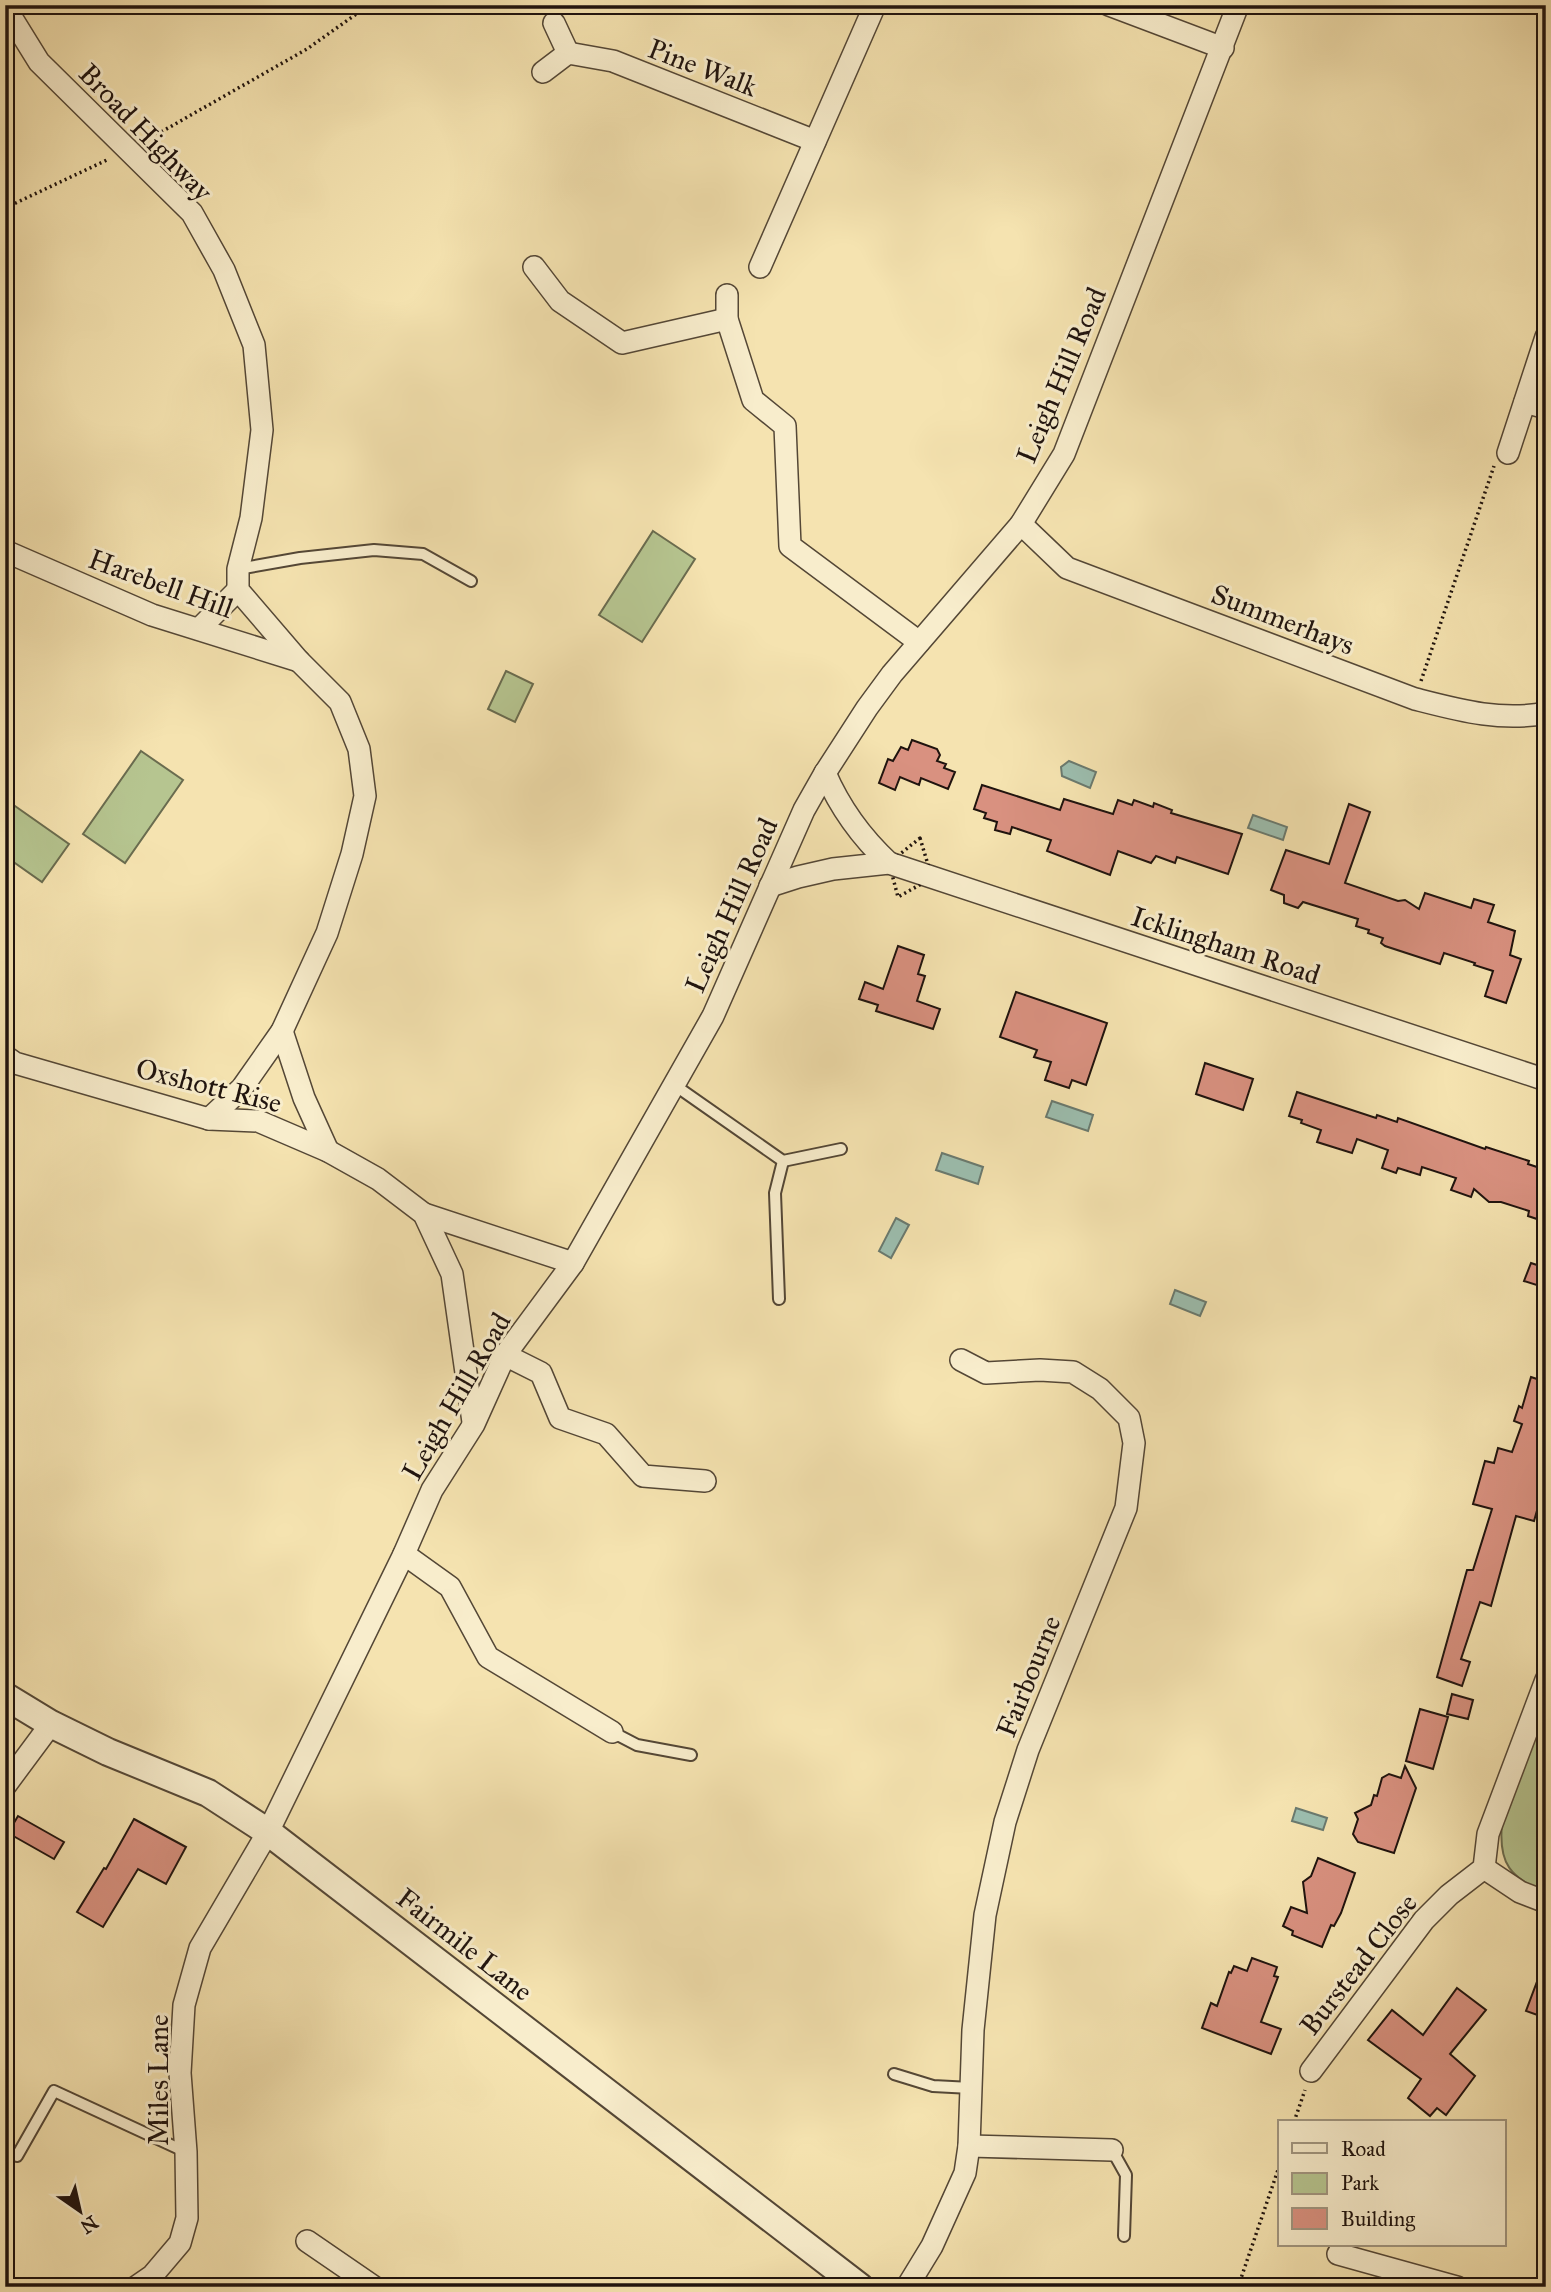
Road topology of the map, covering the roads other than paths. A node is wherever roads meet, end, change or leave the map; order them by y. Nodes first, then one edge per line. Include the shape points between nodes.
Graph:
1 (875, 5) edge
2 (1109, 5) edge
3 (1238, 5) edge
4 (5, 7) edge
5 (554, 23) dead end
6 (1223, 48) junction
7 (568, 53) junction
8 (543, 72) dead end
9 (816, 141) junction
10 (534, 267) dead end
11 (760, 267) dead end
12 (727, 295) dead end
13 (727, 319) junction
14 (1546, 337) edge
15 (1536, 405) edge
16 (1508, 453) road end
17 (1021, 524) junction
18 (5, 551) edge
19 (238, 580) junction
20 (471, 581) dead end
21 (199, 629) junction
22 (919, 642) junction
23 (299, 661) junction
24 (1546, 713) edge
25 (825, 773) junction
26 (889, 863) junction
27 (770, 886) junction
28 (282, 1031) junction
29 (5, 1056) edge
30 (1546, 1080) edge
31 (673, 1084) junction
32 (209, 1119) junction
33 (841, 1149) dead end
34 (328, 1151) junction
35 (783, 1161) junction
36 (424, 1214) junction
37 (573, 1263) junction
38 (779, 1299) dead end
39 (505, 1355) junction
40 (961, 1360) dead end
41 (474, 1424) junction
42 (705, 1481) dead end
43 (404, 1554) junction
44 (1546, 1680) edge
45 (5, 1696) edge
46 (51, 1724) junction
47 (612, 1732) joint
48 (691, 1755) dead end
49 (5, 1786) edge
50 (268, 1832) junction
51 (1484, 1868) junction
52 (1546, 1902) edge
53 (1311, 2071) road end
54 (894, 2074) dead end
55 (971, 2088) junction
56 (969, 2146) junction
57 (1112, 2150) joint
58 (186, 2152) junction
59 (17, 2156) dead end
60 (1124, 2236) dead end
61 (307, 2241) dead end
62 (1338, 2254) dead end
63 (1380, 2277) edge
64 (136, 2287) edge
65 (374, 2287) edge
66 (860, 2287) edge
67 (907, 2287) edge
68 (1457, 2287) edge

1 - 9 street
2 - 6 street
3 - 6 street, Leigh Hill Road
4 - 19 street, Broad Highway via 39,62 191,213 224,270 254,345 262,430
5 - 7 street
6 - 17 street, Leigh Hill Road via 1063,454
7 - 8 street
7 - 9 street, Pine Walk via 613,61
9 - 11 street
10 - 13 street via 560,300 622,343
12 - 13 street
13 - 22 street via 753,400 785,426 790,546
14 - 15 street
15 - 16 street
17 - 22 street, Leigh Hill Road
17 - 24 street, Summerhays via 1067,568 1415,699 1472,713 1522,718
18 - 21 street, Harebell Hill via 152,615
19 - 20 lane via 300,558 374,550 423,554
19 - 21 street
19 - 23 street
21 - 23 street, Harebell Hill
22 - 25 street, Leigh Hill Road via 867,708
23 - 28 street via 340,702 359,748 365,796 327,933
25 - 26 street, Icklingham Road via 852,823
25 - 27 street, Leigh Hill Road
26 - 27 street, Icklingham Road via 833,869
26 - 30 street, Icklingham Road
27 - 31 street, Leigh Hill Road via 713,1016
28 - 32 street via 243,1088
28 - 34 street
29 - 32 street, Oxshott Rise via 15,1063
31 - 35 lane
31 - 37 street, Leigh Hill Road
32 - 34 street, Oxshott Rise via 258,1121
33 - 35 lane
34 - 36 street, Oxshott Rise via 378,1179
35 - 38 lane via 775,1193
36 - 37 street, Oxshott Rise
36 - 41 street, Oxshott Rise via 452,1275
37 - 39 street, Leigh Hill Road
39 - 41 street, Leigh Hill Road
39 - 42 street via 541,1373 560,1418 606,1434 643,1476
40 - 55 street, Fairbourne via 986,1373 1073,1372 1100,1389 1129,1418 1134,1443 1126,1508 1028,1750 1004,1822 985,1914
41 - 43 street, Leigh Hill Road via 432,1490
43 - 47 street via 450,1587 488,1657
43 - 50 street, Leigh Hill Road
44 - 51 street via 1488,1834
45 - 46 street, Fairmile Lane
46 - 49 street
46 - 50 street, Fairmile Lane via 208,1793
47 - 48 lane via 637,1745
50 - 58 street, Miles Lane via 200,1948 184,2004 180,2073
50 - 66 street, Fairmile Lane
51 - 52 street via 1520,1892
51 - 53 street, Burstead Close via 1424,1920
54 - 55 lane via 933,2086
55 - 56 street, Fairbourne
56 - 57 street
56 - 67 street, Fairbourne via 965,2173 932,2246
57 - 60 lane via 1126,2175
58 - 59 lane via 54,2091
58 - 64 street, Miles Lane via 187,2218 180,2243 152,2276
61 - 65 street
62 - 63 street
63 - 68 street

